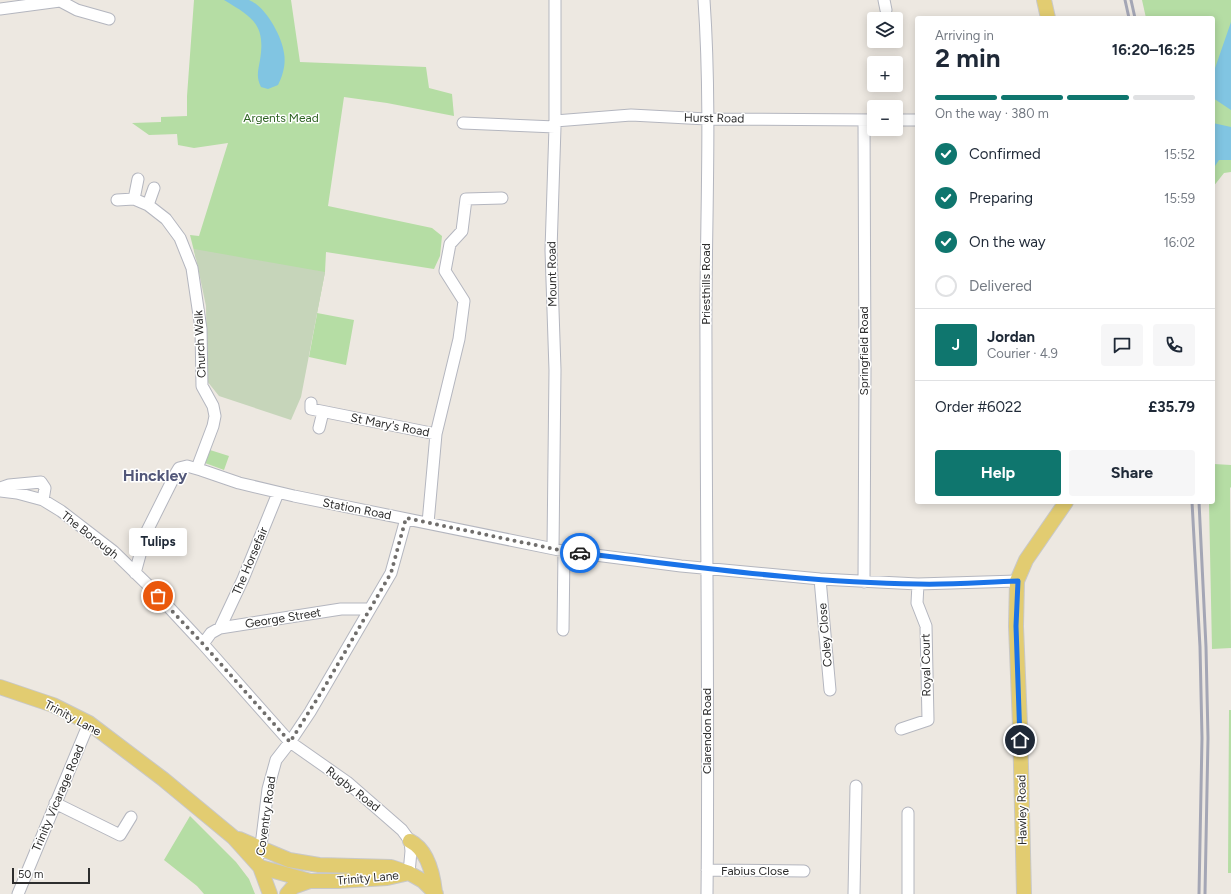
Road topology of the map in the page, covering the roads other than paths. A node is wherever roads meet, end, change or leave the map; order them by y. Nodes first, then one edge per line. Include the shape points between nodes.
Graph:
1 (60, 0) edge
2 (555, 0) edge
3 (704, 0) edge
4 (1044, 0) edge
5 (0, 9) edge
6 (1048, 16) edge
7 (109, 19) dead end
8 (707, 119) junction
9 (867, 120) edge
10 (903, 120) edge
11 (915, 120) edge
12 (463, 123) dead end
13 (554, 124) junction
14 (869, 136) edge
15 (138, 179) dead end
16 (154, 188) dead end
17 (502, 198) dead end
18 (134, 199) junction
19 (117, 200) dead end
20 (148, 205) junction
21 (312, 403) dead end
22 (323, 412) junction
23 (319, 428) dead end
24 (436, 434) junction
25 (201, 470) junction
26 (0, 489) edge
27 (278, 493) junction
28 (43, 500) junction
29 (1065, 504) edge
30 (406, 518) junction
31 (428, 523) junction
32 (559, 549) junction
33 (707, 568) junction
34 (135, 573) junction
35 (820, 579) junction
36 (1018, 581) junction
37 (864, 582) junction
38 (918, 584) junction
39 (370, 609) junction
40 (220, 628) junction
41 (563, 630) dead end
42 (203, 644) junction
43 (0, 687) edge
44 (830, 690) dead end
45 (89, 723) junction
46 (902, 729) dead end
47 (290, 742) junction
48 (856, 786) dead end
49 (55, 803) junction
50 (908, 813) dead end
51 (131, 817) dead end
52 (233, 837) junction
53 (410, 841) junction
54 (260, 848) junction
55 (260, 867) junction
56 (707, 870) junction
57 (804, 871) dead end
58 (409, 873) junction
59 (310, 881) junction
60 (435, 893) edge
61 (18, 894) edge
62 (270, 894) edge
63 (287, 894) edge
64 (706, 894) edge
65 (854, 894) edge
66 (908, 894) edge
67 (1024, 894) edge

1 - 5 street
1 - 7 street via 77,10
2 - 13 street, Mount Road
3 - 8 street, Priesthills Road
4 - 6 main road
8 - 9 street, Hurst Road
8 - 13 street, Hurst Road via 631,115
8 - 33 street, Priesthills Road
10 - 11 street
12 - 13 street, Hurst Road
13 - 32 street, Mount Road via 551,250
14 - 37 street, Springfield Road
15 - 18 street
16 - 20 street
17 - 24 street via 466,199 462,232 450,244 445,271 464,301 459,339
18 - 19 street, Church Walk
18 - 20 street, Church Walk
20 - 25 street, Church Walk via 166,219 180,238 192,268 201,329 202,386 213,406 215,416 198,466
21 - 22 street, St Mary's Road via 311,409
22 - 23 street
22 - 24 street, St Mary's Road
24 - 31 street, St Mary's Road
25 - 27 street, Station Road
25 - 34 street, Station Road via 187,466 177,470 146,533
26 - 28 street, The Borough
26 - 28 street, The Borough via 9,485 41,482 45,488
27 - 30 street, Station Road
27 - 40 street, The Horsefair
28 - 34 street, The Borough via 97,538
29 - 36 main road, Hawley Road via 1026,560
30 - 31 street, Station Road
30 - 39 street, Coventry Road via 391,573
31 - 32 street, Station Road
32 - 33 street, Station Road
32 - 41 street, Mount Road
33 - 35 street, Station Road
33 - 56 street, Clarendon Road
34 - 42 street, The Borough
35 - 37 street, Station Road
35 - 44 street, Coley Close
36 - 38 street, Station Road
36 - 67 main road, Hawley Road via 1016,626
37 - 38 street, Station Road
38 - 46 street, Royal Court via 917,603 926,626 928,720
39 - 40 street, George Street via 341,609
39 - 47 street, Coventry Road
40 - 42 street via 211,633
42 - 47 street, Rugby Road
43 - 45 main road, Trinity Lane via 53,704
45 - 49 street, Trinity Vicarage Road
45 - 52 main road, Trinity Lane via 163,779
47 - 53 street, Rugby Road via 347,782 402,830
47 - 54 street, Coventry Road via 276,760 268,788
48 - 65 street
49 - 51 street via 120,835
49 - 61 street, Trinity Vicarage Road
50 - 66 street
52 - 54 main road, Trinity Lane
52 - 55 main road, Trinity Lane
53 - 58 street
53 - 60 main road, Rugby Road via 421,850 430,866
54 - 55 street, Coventry Road
54 - 58 main road, Trinity Lane via 289,860 319,865 391,867
55 - 59 main road, Trinity Lane
55 - 62 main road, Coventry Road
56 - 57 street, Fabius Close
56 - 64 street, Clarendon Road
58 - 59 main road, Trinity Lane via 387,878
58 - 60 main road, Rugby Road via 423,881
59 - 63 main road via 293,887

